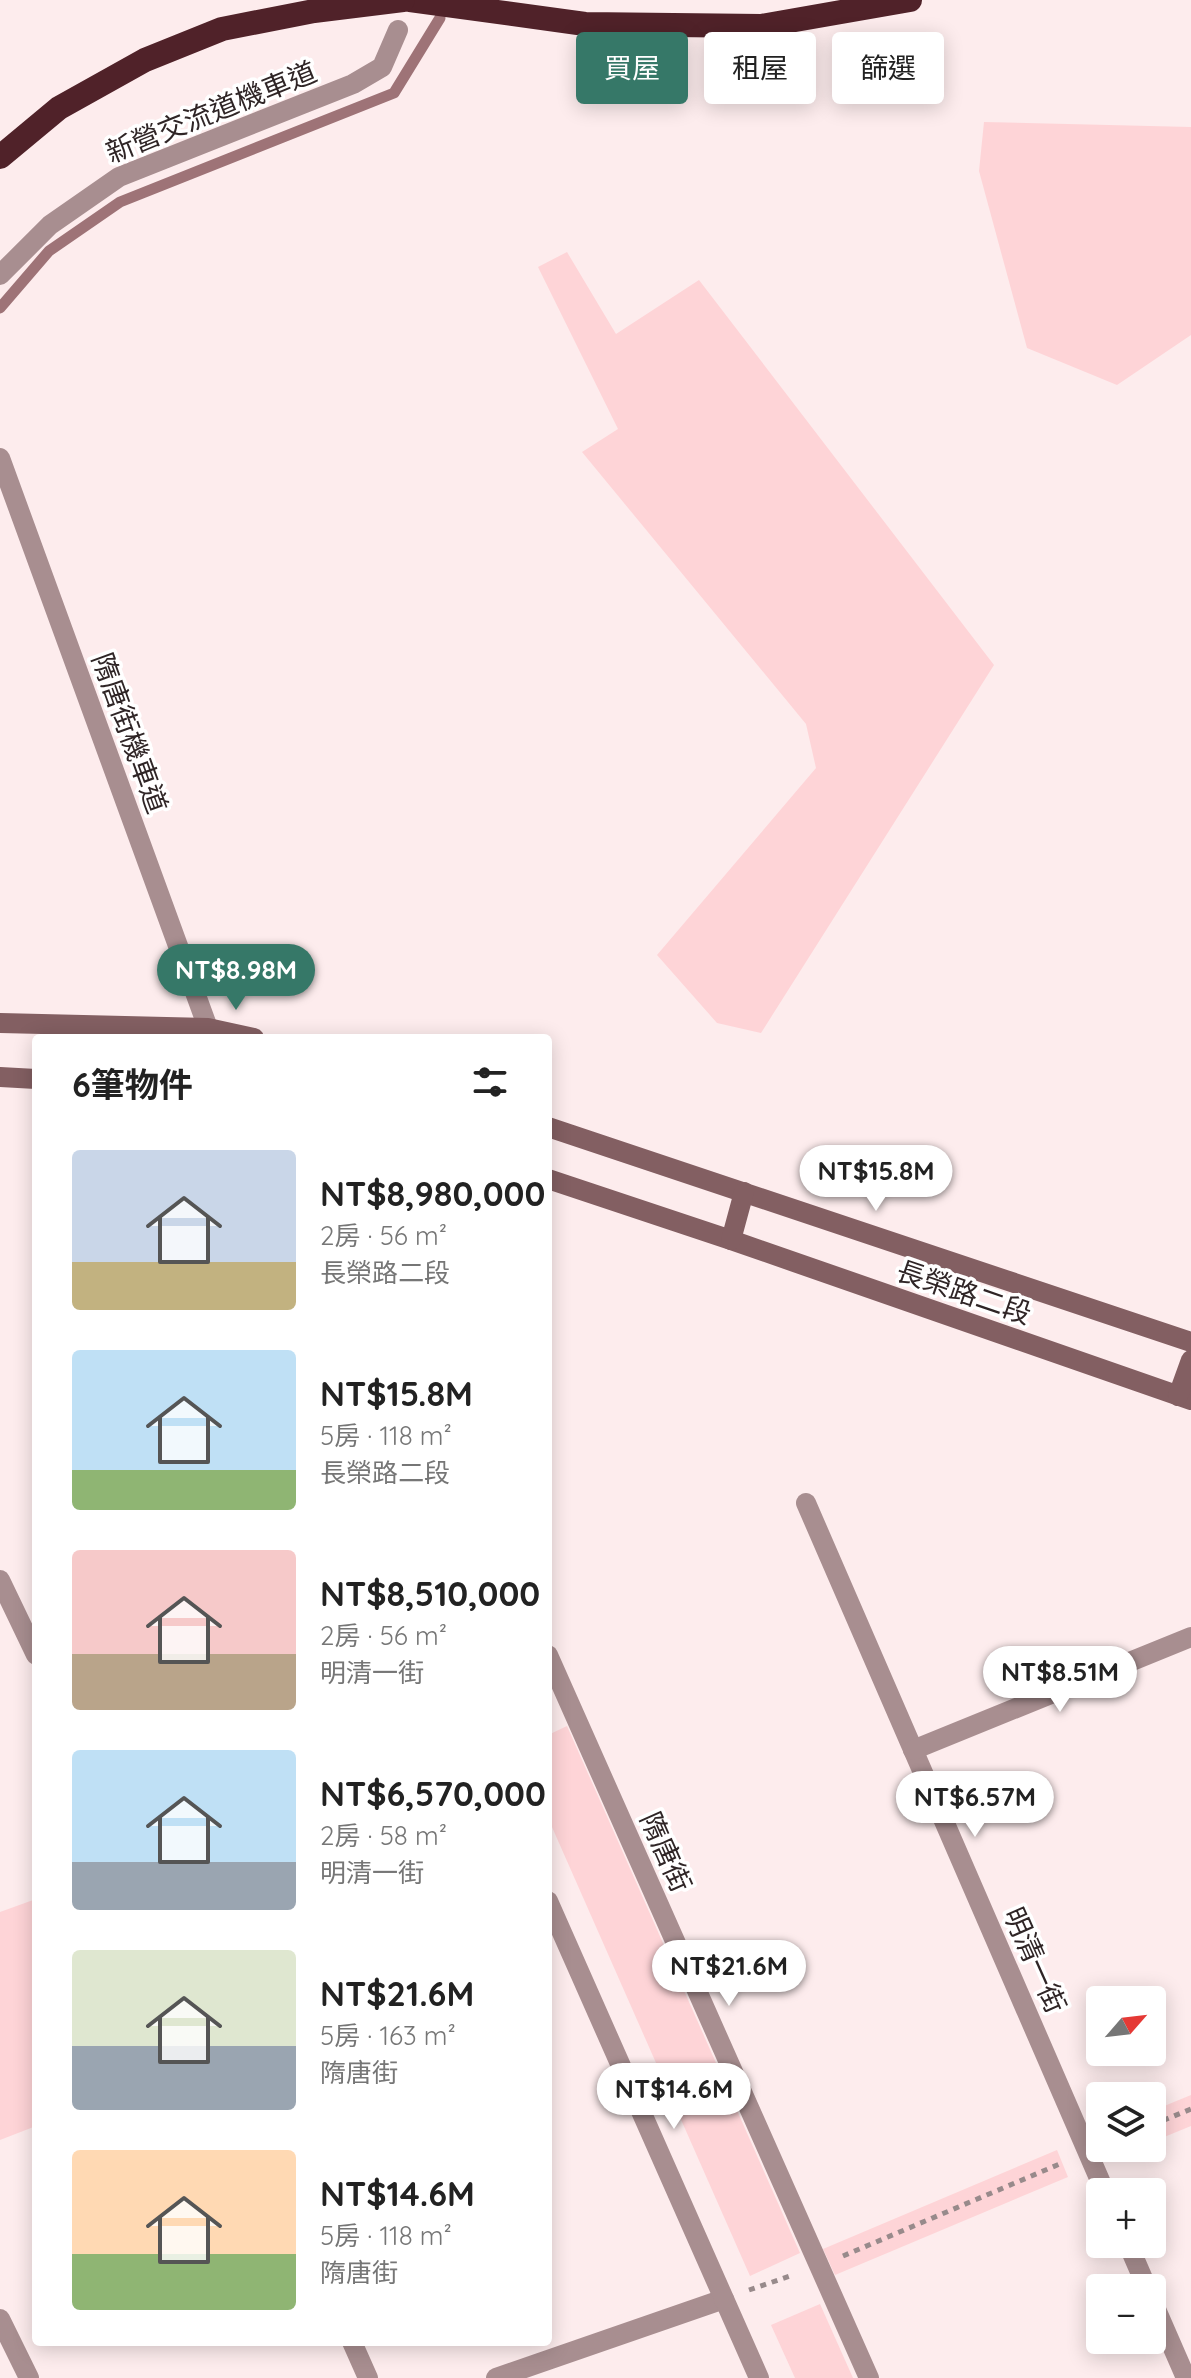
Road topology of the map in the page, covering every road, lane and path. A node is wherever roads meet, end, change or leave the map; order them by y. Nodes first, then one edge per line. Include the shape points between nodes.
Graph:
1 (403, 0) edge
2 (410, 0) edge
3 (910, 0) edge
4 (398, 30) dead end
5 (0, 157) edge
6 (0, 275) edge
7 (0, 458) edge
8 (0, 1023) edge
9 (207, 1033) edge
10 (0, 1077) edge
11 (32, 1079) edge
12 (552, 1128) edge
13 (552, 1180) edge
14 (744, 1192) junction
15 (731, 1240) junction
16 (1191, 1342) edge
17 (1191, 1360) edge
18 (1184, 1398) edge
19 (806, 1503) dead end
20 (0, 1580) edge
21 (1191, 1637) edge
22 (32, 1647) edge
23 (552, 1664) edge
24 (913, 1750) junction
25 (552, 1910) edge
26 (1191, 2109) edge
27 (1166, 2119) edge
28 (1086, 2147) edge
29 (1086, 2153) edge
30 (819, 2266) junction
31 (724, 2299) junction
32 (0, 2319) edge
33 (1166, 2332) edge
34 (354, 2346) edge
35 (29, 2378) edge
36 (368, 2378) edge
37 (496, 2378) edge
38 (759, 2378) edge
39 (869, 2378) edge
40 (1186, 2378) edge

1 - 5 highway via 222,29 145,60 59,108
2 - 3 highway via 585,24 761,26
4 - 6 street, 新營交流道機車道 via 382,67 353,84 119,177 50,225
7 - 9 street, 隋唐街機車道
8 - 9 main road
10 - 11 main road
12 - 14 main road, 長榮路二段
13 - 15 main road, 長榮路二段
14 - 15 main road
14 - 16 main road, 長榮路二段
15 - 18 main road, 長榮路二段
17 - 18 main road, 長榮路二段
19 - 24 street, 明清一街
20 - 22 street
21 - 24 street
23 - 30 street, 隋唐街
24 - 28 street, 明清一街
25 - 31 street
26 - 27 path
29 - 30 path
30 - 31 path
30 - 39 street, 隋唐街
31 - 37 street
31 - 38 street
32 - 35 street
33 - 40 street
34 - 36 street

